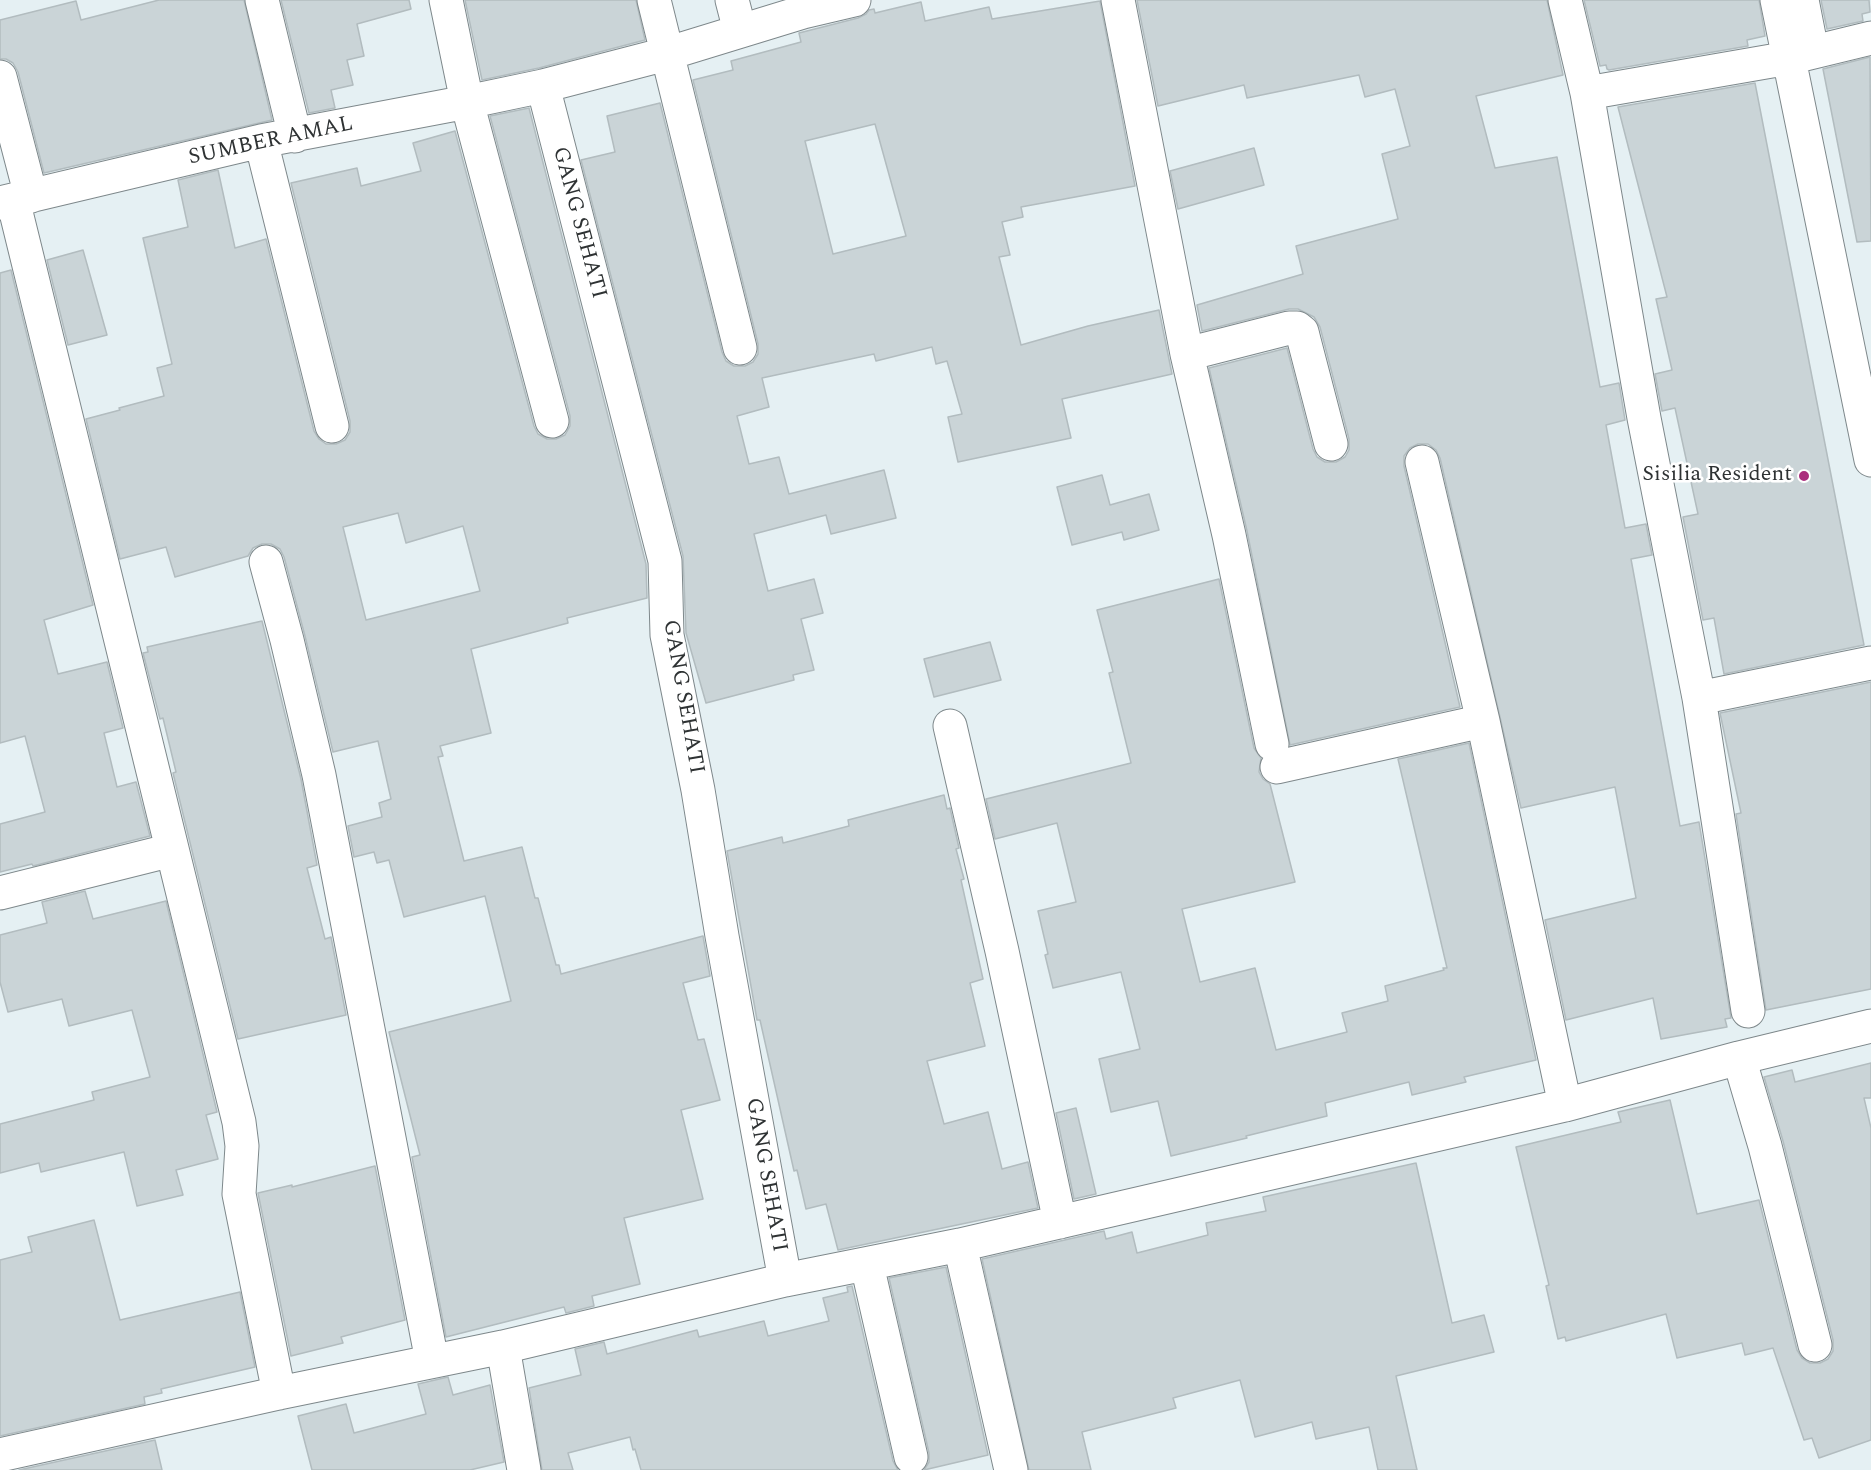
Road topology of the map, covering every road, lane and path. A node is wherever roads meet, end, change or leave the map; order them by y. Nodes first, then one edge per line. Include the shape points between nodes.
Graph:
1 (262, 0) edge
2 (446, 0) edge
3 (654, 0) edge
4 (732, 0) edge
5 (854, 0) edge
6 (1118, 0) edge
7 (1565, 0) edge
8 (1776, 0) edge
9 (1802, 0) edge
10 (802, 6) edge
11 (740, 31) junction
12 (1871, 38) edge
13 (666, 54) junction
14 (1801, 54) junction
15 (0, 77) edge
16 (543, 86) junction
17 (1587, 93) junction
18 (467, 102) junction
19 (295, 136) junction
20 (261, 141) junction
21 (15, 199) edge
22 (740, 348) dead end
23 (1187, 354) junction
24 (552, 421) dead end
25 (332, 426) dead end
26 (1331, 444) dead end
27 (1871, 460) edge
28 (1422, 462) dead end
29 (266, 562) dead end
30 (1871, 663) edge
31 (1699, 698) junction
32 (1483, 721) junction
33 (950, 726) dead end
34 (172, 850) junction
35 (0, 892) edge
36 (1748, 1011) dead end
37 (1871, 1026) edge
38 (1739, 1058) junction
39 (1565, 1105) junction
40 (1060, 1222) junction
41 (960, 1245) junction
42 (867, 1264) junction
43 (784, 1280) junction
44 (1815, 1345) dead end
45 (503, 1347) junction
46 (432, 1361) junction
47 (279, 1393) junction
48 (0, 1455) edge
49 (911, 1457) dead end
50 (524, 1470) edge
51 (1011, 1470) edge

1 - 19 street
2 - 18 street
3 - 13 street
4 - 11 street
5 - 10 street, SUMBER AMAL
6 - 23 street
7 - 17 street
8 - 14 street
9 - 14 street
10 - 11 street, SUMBER AMAL
11 - 13 street, SUMBER AMAL
12 - 14 street
13 - 16 street, SUMBER AMAL
13 - 22 street
14 - 17 street
14 - 27 street
15 - 21 street
16 - 18 street, SUMBER AMAL
16 - 43 street, GANG SEHATI via 665,561 667,635
17 - 31 street via 1644,418
18 - 19 street, SUMBER AMAL
18 - 24 street
19 - 20 street, SUMBER AMAL
20 - 21 street, SUMBER AMAL
20 - 25 street
21 - 34 street
23 - 26 street via 1297,328 1302,332
23 - 32 street via 1274,756
28 - 32 street
29 - 46 street via 321,786
30 - 31 street
31 - 36 street
32 - 39 street
33 - 40 street
34 - 35 street
34 - 47 street via 239,1122 239,1194
37 - 38 street
38 - 39 street
38 - 44 street
39 - 40 street
40 - 41 street
41 - 42 street
41 - 51 street
42 - 43 street
42 - 49 street
43 - 45 street
45 - 46 street
45 - 50 street
46 - 47 street
47 - 48 street

